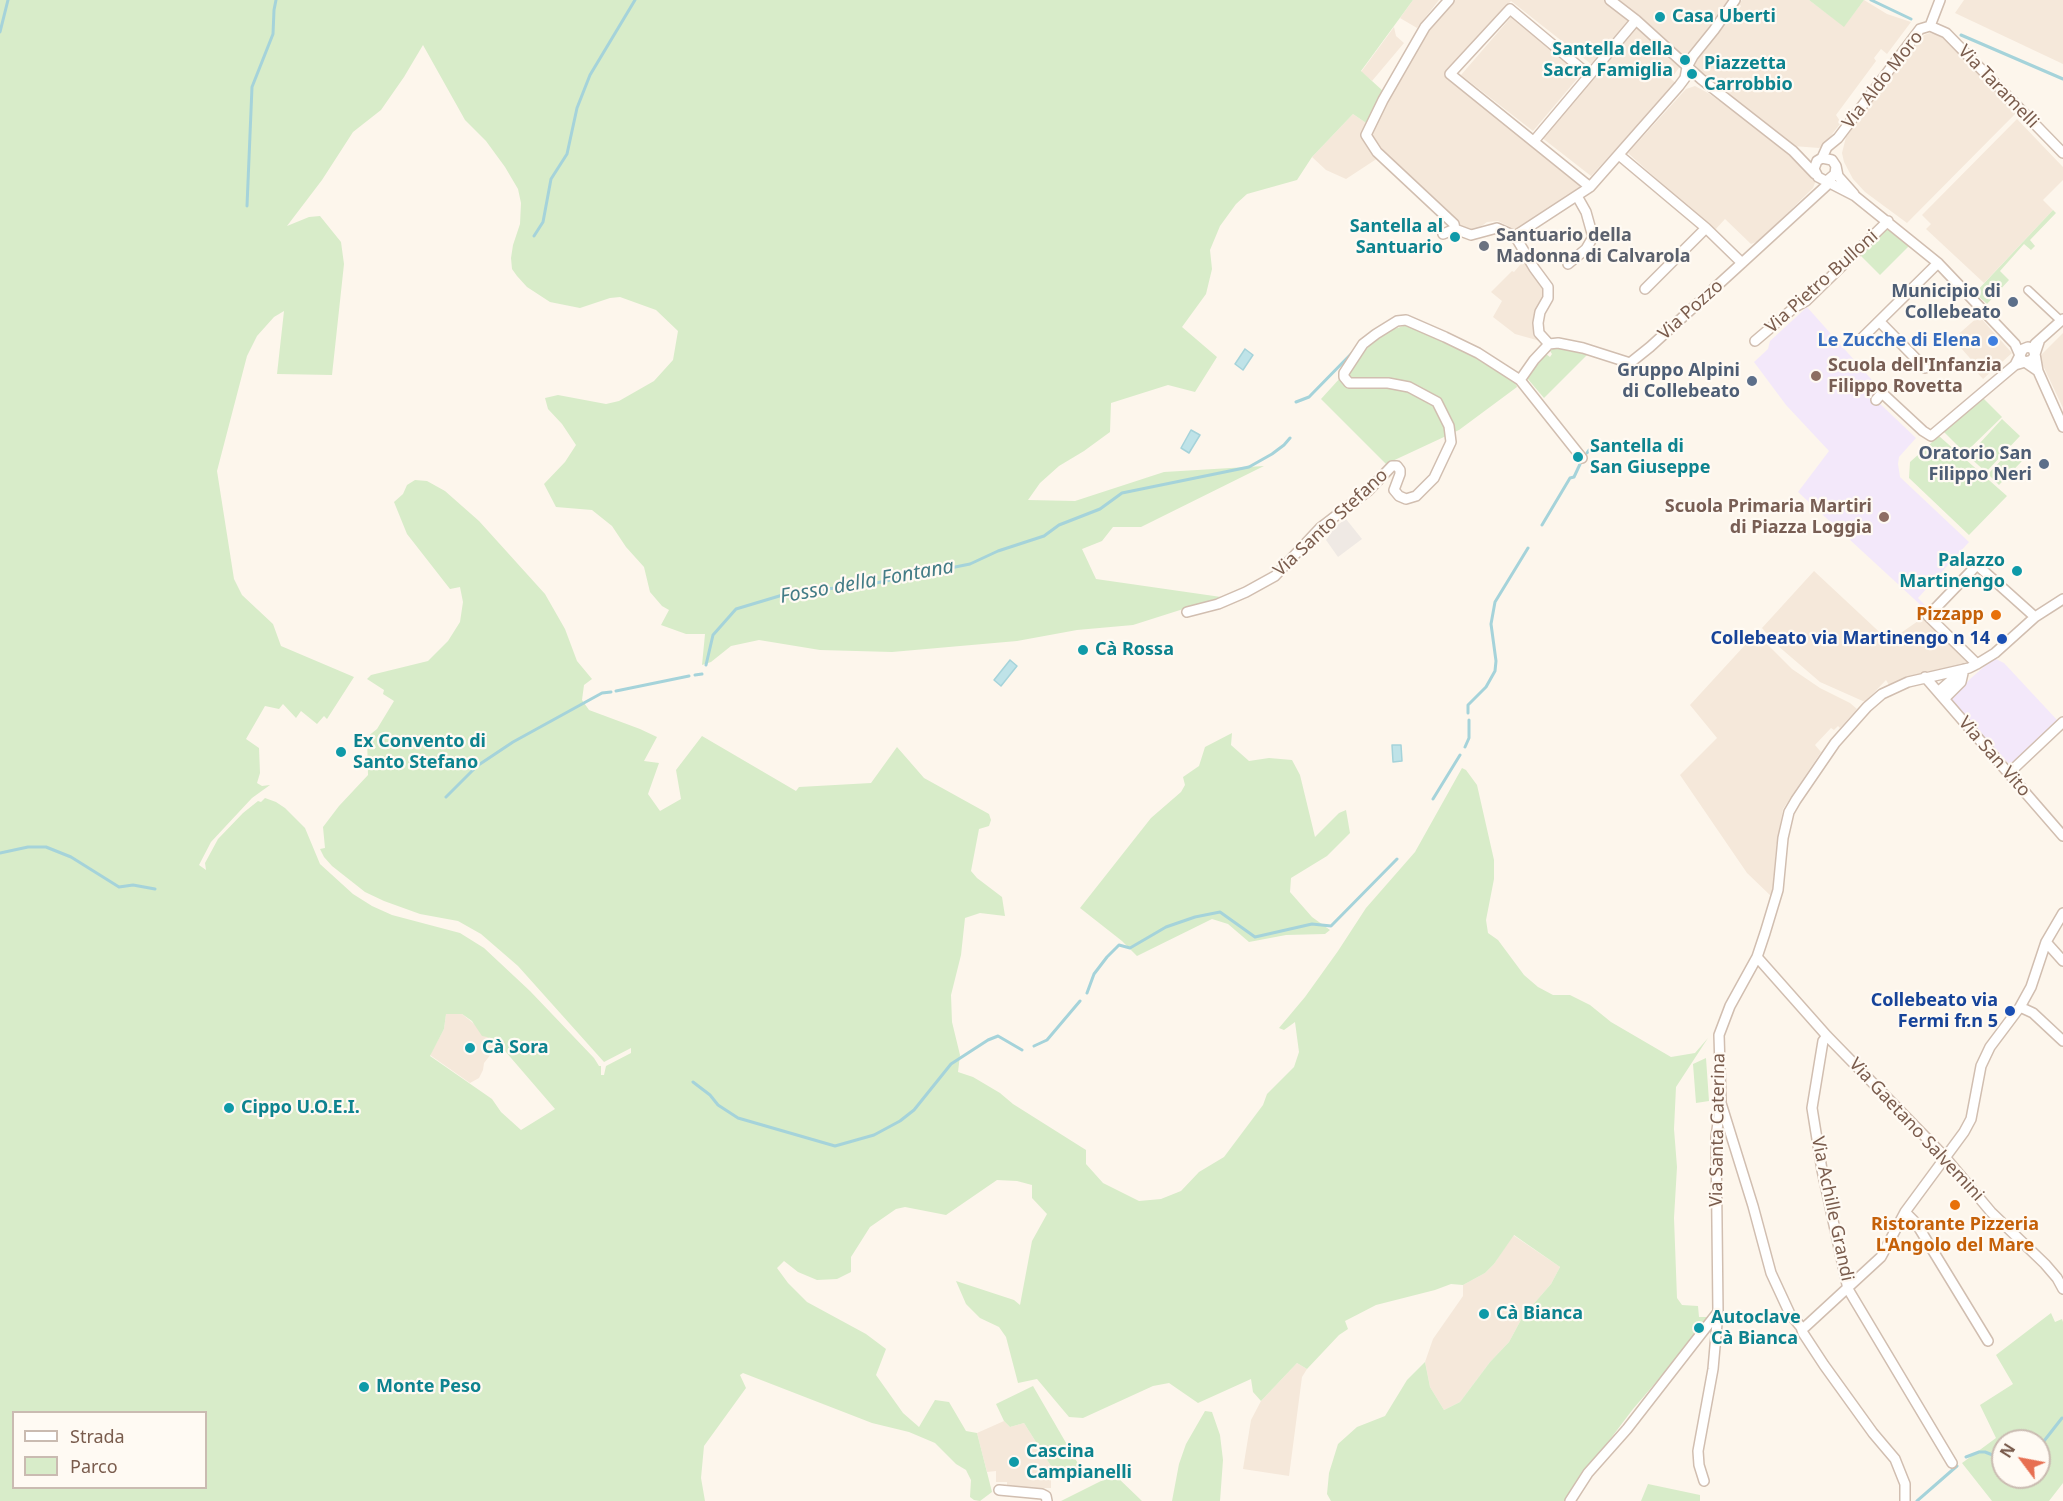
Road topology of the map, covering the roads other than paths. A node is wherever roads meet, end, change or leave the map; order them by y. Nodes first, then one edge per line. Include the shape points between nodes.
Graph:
1 (1449, 0) edge
2 (1610, 0) edge
3 (1735, 0) edge
4 (1940, 0) edge
5 (1636, 21) junction
6 (1930, 26) junction
7 (1425, 27) junction
8 (1414, 35) dead end
9 (1685, 65) junction
10 (1589, 75) junction
11 (1838, 138) junction
12 (1534, 141) junction
13 (1793, 151) junction
14 (2063, 153) edge
15 (1619, 155) junction
16 (1821, 158) junction
17 (1835, 165) junction
18 (1824, 178) junction
19 (1590, 187) junction
20 (1577, 196) junction
21 (1855, 196) junction
22 (1888, 221) junction
23 (1706, 228) junction
24 (1455, 229) junction
25 (1443, 234) dead end
26 (1515, 236) junction
27 (1742, 263) junction
28 (1938, 263) junction
29 (1568, 264) dead end
30 (1645, 289) dead end
31 (2028, 290) dead end
32 (2062, 320) edge
33 (1880, 322) junction
34 (1755, 341) dead end
35 (1858, 342) dead end
36 (1549, 344) junction
37 (2027, 354) junction
38 (1925, 368) dead end
39 (1520, 380) junction
40 (1876, 400) dead end
41 (2063, 427) edge
42 (1582, 458) dead end
43 (2063, 599) edge
44 (1187, 612) dead end
45 (2035, 617) junction
46 (1977, 664) junction
47 (1964, 669) junction
48 (1925, 677) junction
49 (1941, 695) junction
50 (2063, 722) edge
51 (2008, 774) junction
52 (2063, 836) edge
53 (2063, 913) edge
54 (2046, 942) junction
55 (1757, 957) junction
56 (2063, 961) edge
57 (1770, 970) junction
58 (1747, 975) junction
59 (2025, 998) junction
60 (2020, 1007) junction
61 (2033, 1013) junction
62 (1827, 1036) junction
63 (2063, 1041) edge
64 (1721, 1101) junction
65 (1945, 1156) junction
66 (1905, 1212) junction
67 (2063, 1288) edge
68 (1848, 1289) junction
69 (1718, 1312) junction
70 (1801, 1327) junction
71 (1988, 1341) dead end
72 (1952, 1464) dead end
73 (1704, 1481) dead end
74 (999, 1490) dead end
75 (1047, 1501) edge
76 (1570, 1501) edge
77 (1905, 1501) edge

1 - 7 street
2 - 5 street
3 - 9 street
4 - 6 street
5 - 9 street
5 - 10 street
6 - 11 street, Via Aldo Moro via 1920,29
6 - 14 street, Via Taramelli via 1947,33
7 - 8 street
7 - 24 street via 1365,135 1377,152
9 - 13 street
9 - 15 street via 1685,78
10 - 12 street
10 - 12 street via 1510,9 1449,74
11 - 16 street, Via Aldo Moro
11 - 17 street, Via Aldo Moro
12 - 19 street
13 - 16 street
13 - 18 street
15 - 19 street
15 - 23 street
16 - 17 street via 1829,158
16 - 18 street via 1814,165
17 - 18 street, Via Aldo Moro
17 - 21 street via 1838,176
18 - 21 street
18 - 27 street, Via Pozzo via 1812,198
19 - 20 street
20 - 26 street
20 - 29 street via 1593,237 1586,249
21 - 22 street
22 - 28 street
22 - 34 street, Via Pietro Bulloni via 1806,301
23 - 27 street
23 - 30 street
24 - 25 street
24 - 26 street via 1471,235 1497,228
26 - 36 street via 1548,287 1538,323 1539,333
27 - 36 street, Via Pozzo via 1630,363 1583,348
28 - 33 street
28 - 37 street
31 - 32 street
32 - 37 street
33 - 35 street
33 - 38 street
36 - 39 street
37 - 40 street via 1931,436 1882,393
37 - 41 street
39 - 42 street
39 - 44 street, Via Santo Stefano via 1478,353 1406,320 1376,334 1363,344 1344,377 1349,383 1409,387 1437,402 1449,426 1451,442 1434,478 1416,496 1406,499 1394,490 1400,470 1392,466 1368,491 1320,528 1275,576 1218,604
43 - 45 street, Via Santa Caterina
45 - 46 street, Via Santa Caterina
45 - 46 street via 1977,565 1928,616
46 - 47 street, Via Santa Caterina
47 - 48 street, Via Santa Caterina
47 - 49 street via 1961,682
48 - 49 street, Via San Vito
48 - 55 street, Via Santa Caterina via 1895,687 1867,707 1835,743 1796,800 1783,838 1778,890
49 - 51 street, Via San Vito
50 - 51 street
51 - 52 street, Via San Vito
53 - 54 street
54 - 56 street
54 - 59 street
55 - 57 street, Via Gaetano Salvemini
55 - 58 street, Via Santa Caterina
57 - 58 street via 1759,969
57 - 62 street, Via Gaetano Salvemini
58 - 64 street, Via Santa Caterina via 1719,1035
59 - 60 street
59 - 61 street
60 - 61 street
60 - 65 street via 1990,1047 1981,1066 1971,1119
61 - 63 street
62 - 65 street, Via Gaetano Salvemini
62 - 68 street, Via Achille Grandi via 1812,1108
64 - 69 street, Via Santa Caterina via 1716,1137
64 - 70 street via 1771,1273 1790,1314
65 - 66 street
65 - 67 street, Via Gaetano Salvemini
66 - 68 street via 1881,1257
66 - 71 street via 1916,1223
68 - 70 street
68 - 72 street, Via Achille Grandi
69 - 73 street, Via Santa Caterina via 1713,1370 1698,1451
69 - 76 street via 1588,1473
70 - 77 street via 1824,1365 1895,1460 1905,1484
74 - 75 street via 1042,1494

